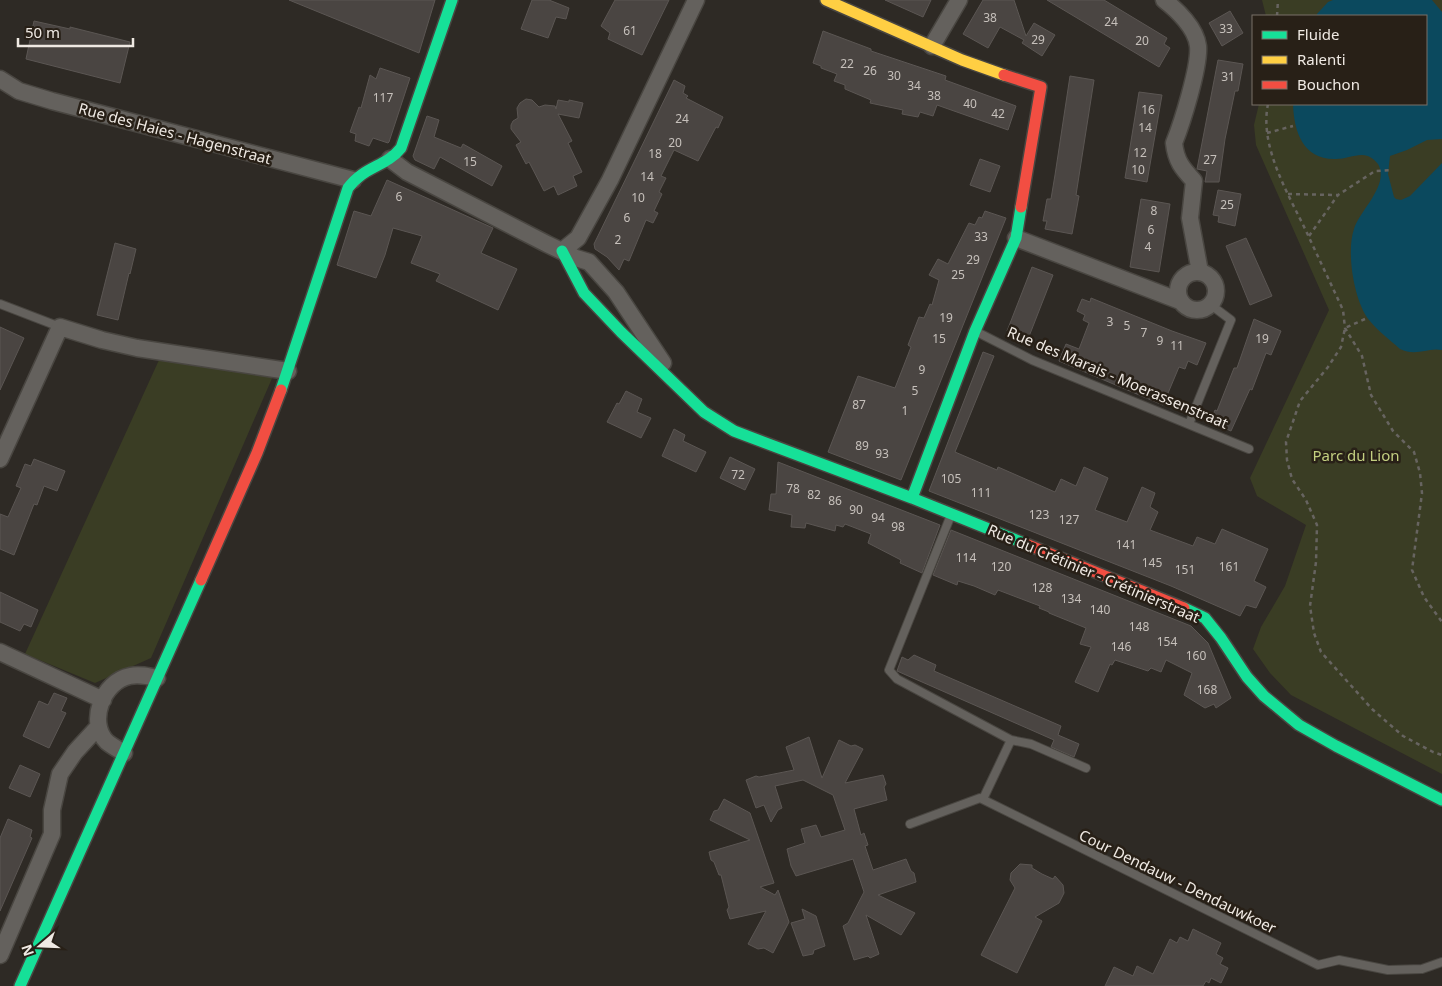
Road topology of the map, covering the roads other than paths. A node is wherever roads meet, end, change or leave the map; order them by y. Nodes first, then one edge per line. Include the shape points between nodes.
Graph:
1 (452, 0) edge
2 (696, 0) edge
3 (826, 0) edge
4 (959, 0) edge
5 (1164, 0) edge
6 (932, 46) junction
7 (0, 79) edge
8 (390, 159) junction
9 (353, 180) junction
10 (1016, 238) junction
11 (562, 251) junction
12 (1200, 272) junction
13 (1180, 302) junction
14 (0, 304) edge
15 (1212, 304) junction
16 (60, 327) junction
17 (975, 331) junction
18 (288, 371) junction
19 (683, 392) junction
20 (1189, 424) junction
21 (1249, 449) dead end
22 (0, 459) edge
23 (912, 498) junction
24 (952, 514) junction
25 (0, 652) edge
26 (157, 678) junction
27 (103, 700) junction
28 (98, 727) junction
29 (1010, 740) junction
30 (124, 753) junction
31 (1086, 768) dead end
32 (984, 800) junction
33 (1442, 800) edge
34 (910, 824) dead end
35 (0, 955) edge
36 (1442, 962) edge
37 (20, 986) edge

1 - 8 street via 401,148
2 - 11 street via 610,180 578,238
3 - 6 street
4 - 6 street
5 - 12 street via 1178,10 1198,45 1196,65 1174,143 1176,156 1194,181 1190,218
6 - 10 street via 1040,87
7 - 9 street, Rue des Haies - Hagenstraat via 20,91 52,101
8 - 9 street
8 - 11 street, Rue du Crétinier - Crétinierstraat via 407,172
9 - 18 street
10 - 13 street
10 - 17 street
11 - 19 street, Rue du Crétinier - Crétinierstraat via 584,293
11 - 19 street, Rue du Crétinier - Crétinierstraat via 589,262 616,292
12 - 13 street via 1189,274 1181,281 1178,289
12 - 15 street via 1215,283 1216,297
13 - 15 street via 1200,311
14 - 16 lane
15 - 20 lane via 1231,320
16 - 18 street via 137,348
16 - 22 street
17 - 20 lane, Rue des Marais - Moerassenstraat via 1032,360
17 - 23 street
18 - 26 street via 257,453
19 - 23 street, Rue du Crétinier - Crétinierstraat via 704,412 734,431
20 - 21 lane, Rue des Marais - Moerassenstraat
23 - 24 street, Rue du Crétinier - Crétinierstraat
24 - 29 lane via 889,670 897,679
24 - 33 street, Rue du Crétinier - Crétinierstraat via 1205,618 1247,677 1299,725
25 - 27 street
26 - 27 street via 128,676 116,683
26 - 30 street
27 - 28 street via 98,712
28 - 30 street via 107,742
28 - 35 street via 60,774 52,810 52,834
29 - 31 lane via 1031,744
29 - 32 lane
30 - 37 street
32 - 34 lane via 980,798
32 - 36 lane, Cour Dendauw - Dendauwkoer via 1318,965 1339,960 1388,970 1422,969

